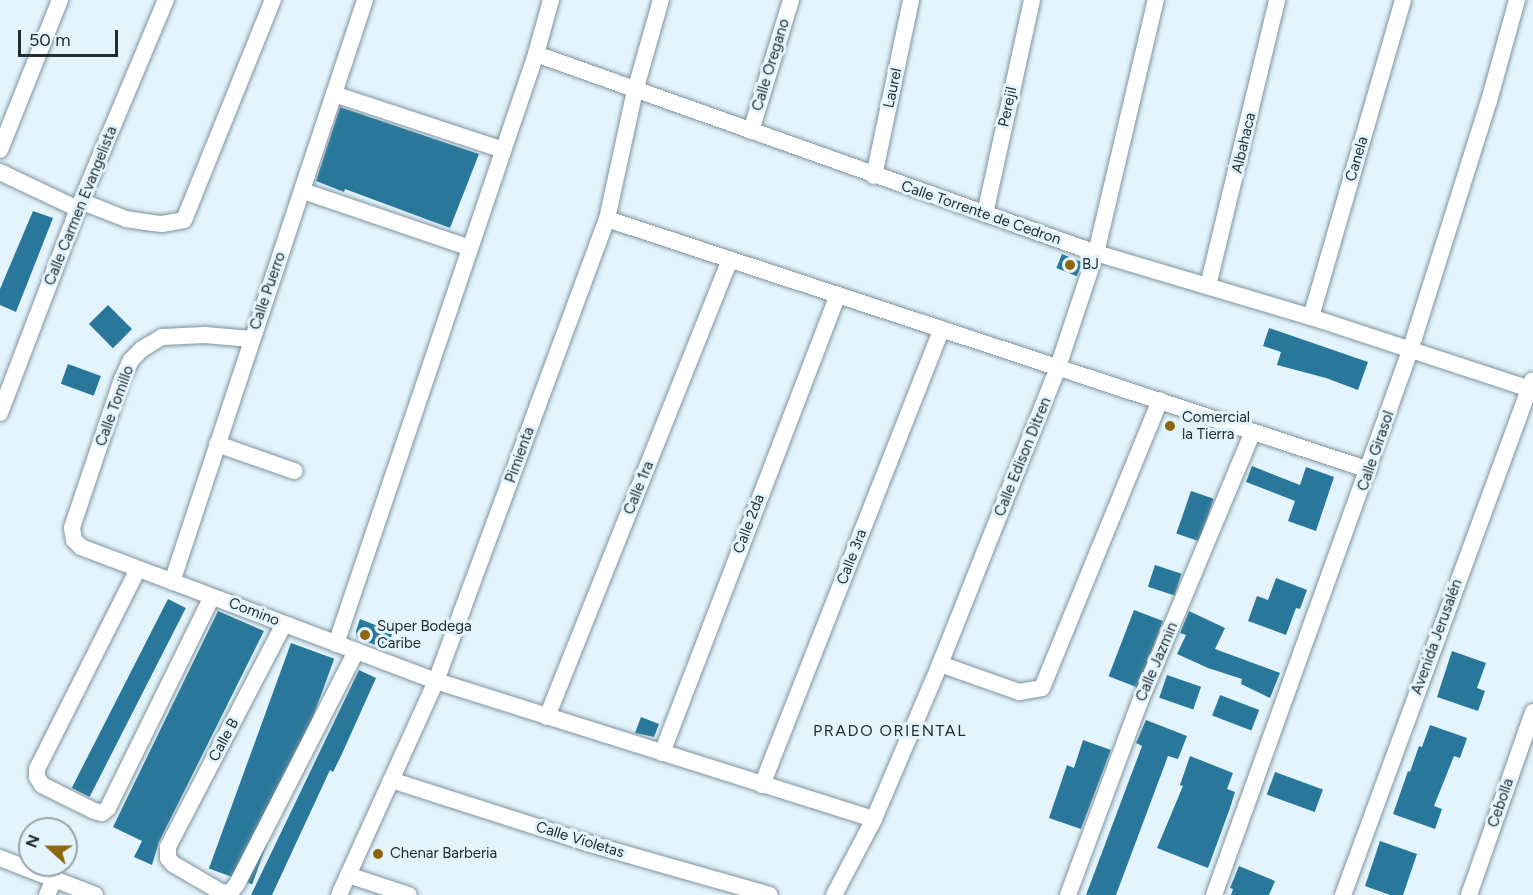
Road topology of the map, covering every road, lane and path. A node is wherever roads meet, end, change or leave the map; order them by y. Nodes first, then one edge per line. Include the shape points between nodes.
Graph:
1 (60, 0) edge
2 (166, 0) edge
3 (273, 0) edge
4 (365, 0) edge
5 (551, 0) edge
6 (661, 0) edge
7 (791, 0) edge
8 (911, 0) edge
9 (1032, 0) edge
10 (1156, 0) edge
11 (1277, 0) edge
12 (1403, 0) edge
13 (1517, 0) edge
14 (536, 54) junction
15 (635, 91) junction
16 (334, 94) junction
17 (751, 131) junction
18 (0, 150) edge
19 (503, 150) junction
20 (0, 172) edge
21 (874, 176) junction
22 (303, 191) junction
23 (81, 205) junction
24 (985, 214) junction
25 (607, 219) junction
26 (470, 248) junction
27 (1096, 253) junction
28 (730, 259) junction
29 (1208, 286) junction
30 (838, 294) junction
31 (1311, 317) junction
32 (942, 328) junction
33 (251, 339) junction
34 (1410, 351) junction
35 (1058, 367) junction
36 (1532, 386) edge
37 (1160, 399) junction
38 (0, 413) edge
39 (1253, 432) junction
40 (217, 444) junction
41 (1369, 470) junction
42 (294, 471) dead end
43 (74, 540) joint
44 (138, 569) junction
45 (172, 582) junction
46 (212, 597) junction
47 (284, 624) junction
48 (336, 644) junction
49 (356, 651) junction
50 (940, 664) junction
51 (436, 681) junction
52 (1533, 712) edge
53 (547, 717) junction
54 (662, 753) junction
55 (391, 780) junction
56 (762, 785) junction
57 (874, 819) junction
58 (0, 858) edge
59 (18, 864) edge
60 (348, 875) junction
61 (55, 877) joint
62 (47, 895) edge
63 (95, 895) edge
64 (339, 895) edge
65 (409, 895) edge
66 (770, 895) edge
67 (834, 895) edge
68 (1068, 895) edge
69 (1214, 895) edge
70 (1343, 895) edge
71 (1469, 895) edge

1 - 18 street
2 - 23 street, Calle Carmen Evangelista
3 - 23 street via 184,220 145,222
4 - 16 street, Calle Puerro
5 - 14 street
6 - 15 street, Pimienta
7 - 17 street, Calle Oregano
8 - 21 street, Laurel
9 - 24 street, Perejil
10 - 27 street, Calle Edison Ditren
11 - 29 street, Albahaca
12 - 31 street, Canela
13 - 34 street, Calle Girasol
14 - 15 street, Calle Torrente de Cedron
14 - 19 street
15 - 17 street, Calle Torrente de Cedron
15 - 25 street, Pimienta
16 - 19 street
16 - 22 street, Calle Puerro
17 - 21 street, Calle Torrente de Cedron
19 - 26 street
20 - 23 street
21 - 24 street, Calle Torrente de Cedron
22 - 26 street
22 - 33 street, Calle Puerro
23 - 38 street, Calle Carmen Evangelista
24 - 27 street, Calle Torrente de Cedron
25 - 28 street
25 - 51 street, Pimienta
26 - 48 street
27 - 29 street, Calle Torrente de Cedron
27 - 35 street, Calle Edison Ditren
28 - 30 street
28 - 53 street, Calle 1ra
29 - 31 street, Calle Torrente de Cedron
30 - 32 street
30 - 54 street, Calle 2da
31 - 34 street, Calle Torrente de Cedron
32 - 35 street
32 - 56 street, Calle 3ra
33 - 40 street, Calle Puerro
33 - 43 street, Calle Tomillo via 162,337 131,360 72,528
34 - 36 street, Calle Torrente de Cedron
34 - 41 street, Calle Girasol
35 - 37 street
35 - 50 street, Calle Edison Ditren
36 - 70 street, Avenida Jerusalén
37 - 39 street
37 - 50 street via 1042,688 1019,692
39 - 41 street
39 - 68 street, Calle Jazmin via 1139,704
40 - 42 street
40 - 45 street, Calle Puerro
41 - 69 street, Calle Girasol
43 - 44 street, Comino via 81,547
44 - 45 street, Comino
44 - 46 street via 37,769 42,785 94,811 102,813 108,808
45 - 46 street, Comino
46 - 47 street, Comino
47 - 48 street, Comino
47 - 49 street, Calle B via 168,847 168,858 173,864 221,892 230,893
48 - 49 street, Comino
49 - 51 street, Comino
50 - 57 street, Calle Edison Ditren
51 - 53 street, Comino
51 - 55 street, Pimienta
52 - 71 street, Cebolla
53 - 54 street, Comino
54 - 56 street, Comino
55 - 60 street, Pimienta
55 - 66 street, Calle Violetas via 587,843
56 - 57 street, Comino
57 - 67 street, Calle Edison Ditren
58 - 59 street
60 - 64 street, Pimienta
60 - 65 street
61 - 62 street
61 - 63 street

